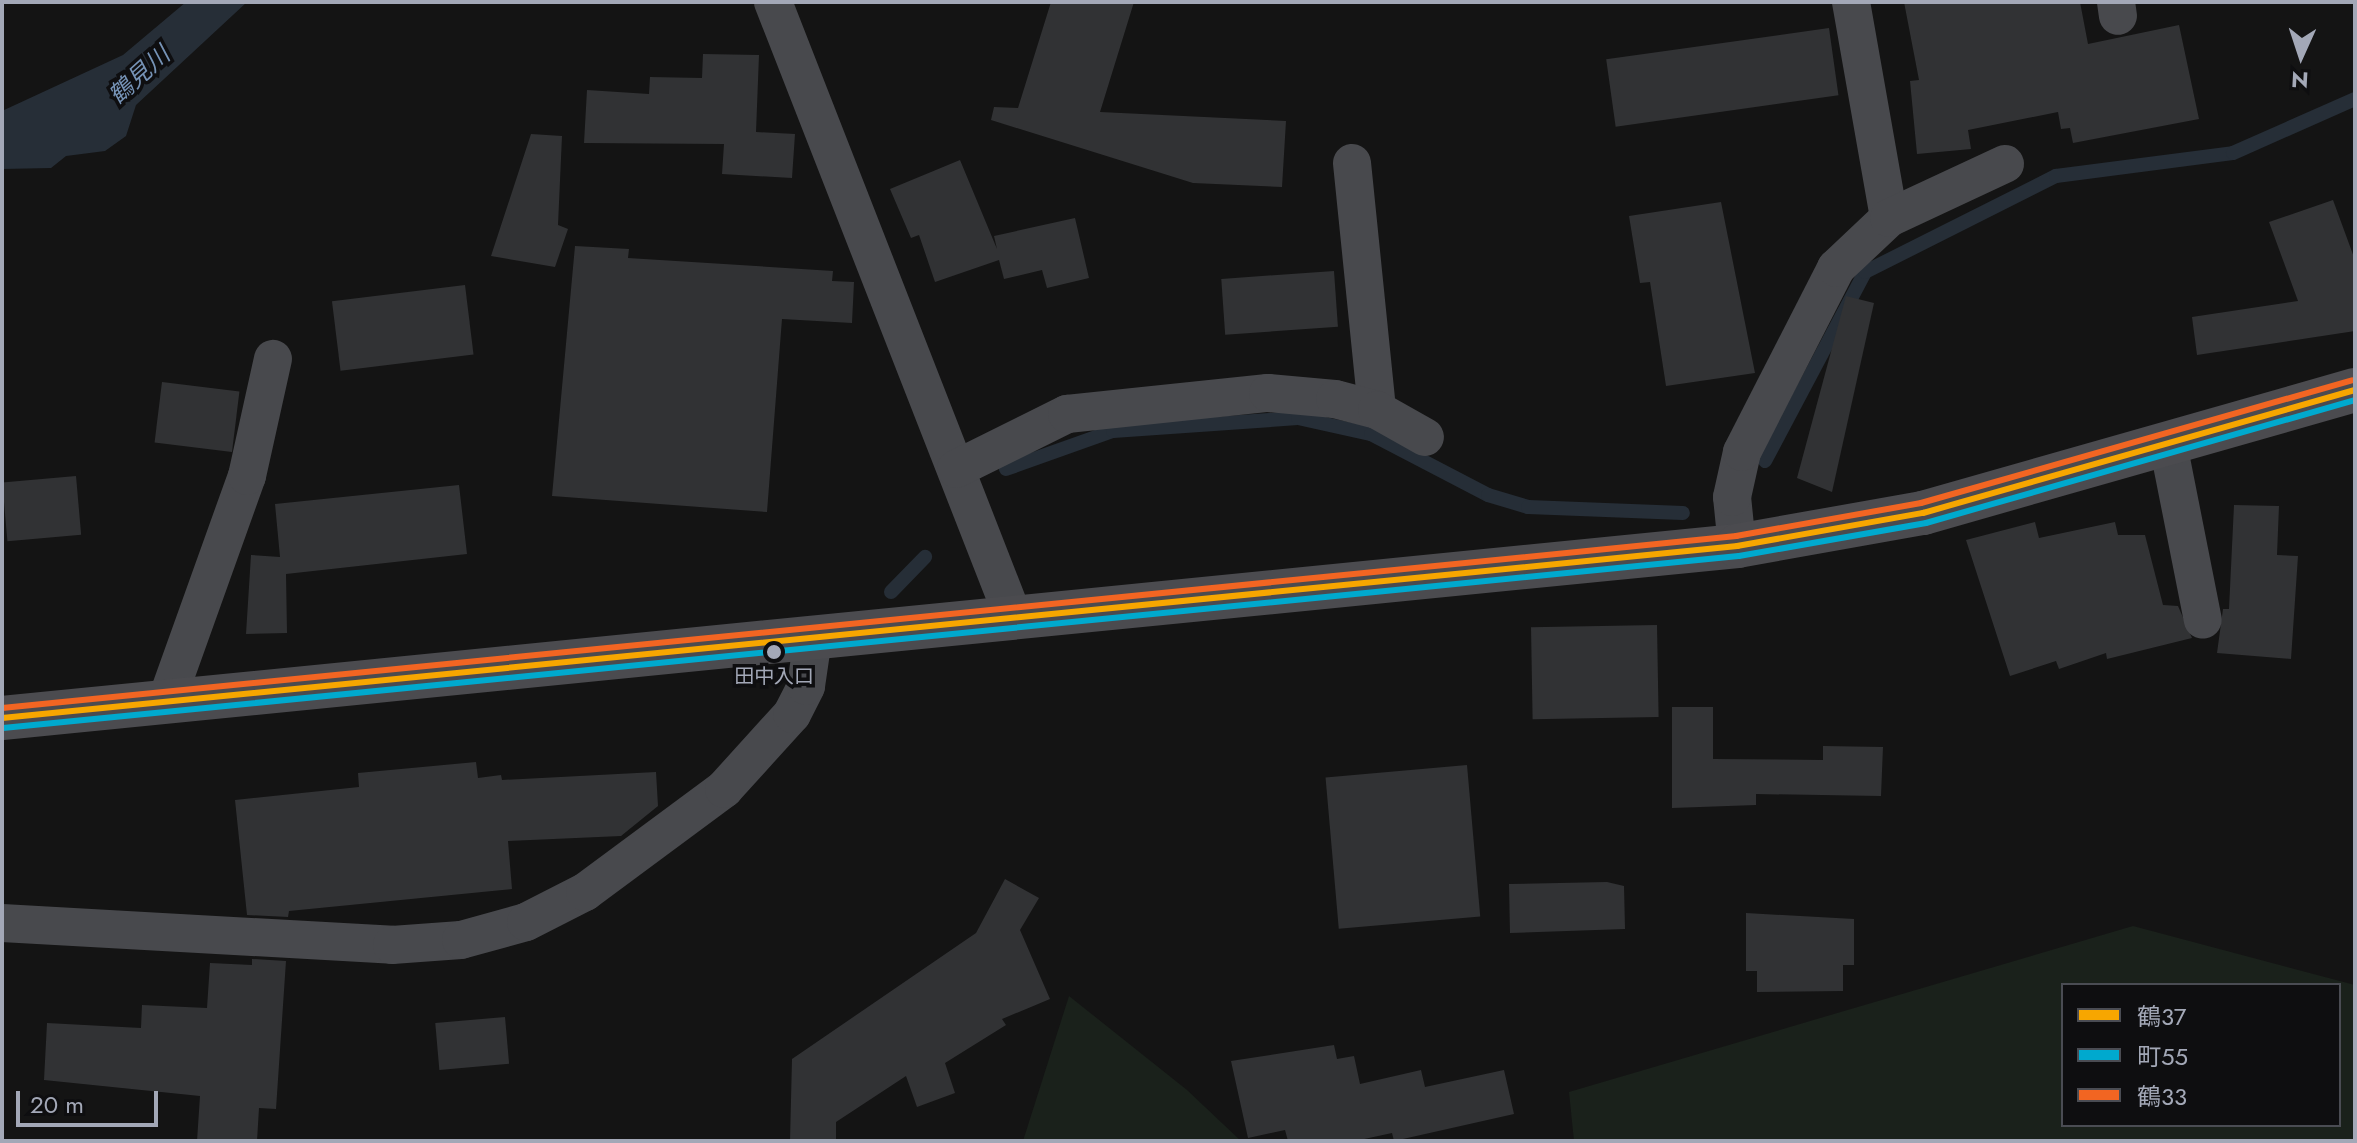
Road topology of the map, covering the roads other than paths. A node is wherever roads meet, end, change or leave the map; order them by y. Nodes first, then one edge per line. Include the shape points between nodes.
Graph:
1 (773, 2) edge
2 (1851, 2) edge
3 (1352, 163) dead end
4 (2005, 164) dead end
5 (1889, 218) junction
6 (273, 359) dead end
7 (2355, 390) edge
8 (1377, 410) junction
9 (1425, 437) dead end
10 (2168, 444) junction
11 (956, 469) junction
12 (1737, 546) junction
13 (1014, 619) junction
14 (2203, 620) dead end
15 (813, 638) junction
16 (166, 702) junction
17 (2, 718) edge
18 (2, 923) edge

1 - 11 street
2 - 5 street
3 - 8 street
4 - 5 street
5 - 12 street via 1836,268 1742,452 1732,497
6 - 16 street via 247,476
7 - 10 main road
8 - 9 street
8 - 11 street via 1268,393 1149,402 1067,414
10 - 12 main road via 1923,513
10 - 14 street
11 - 13 street
12 - 13 main road
13 - 15 main road
15 - 16 main road
15 - 18 street via 806,686 792,714 724,789 585,892 526,922 461,940 392,945
16 - 17 main road

